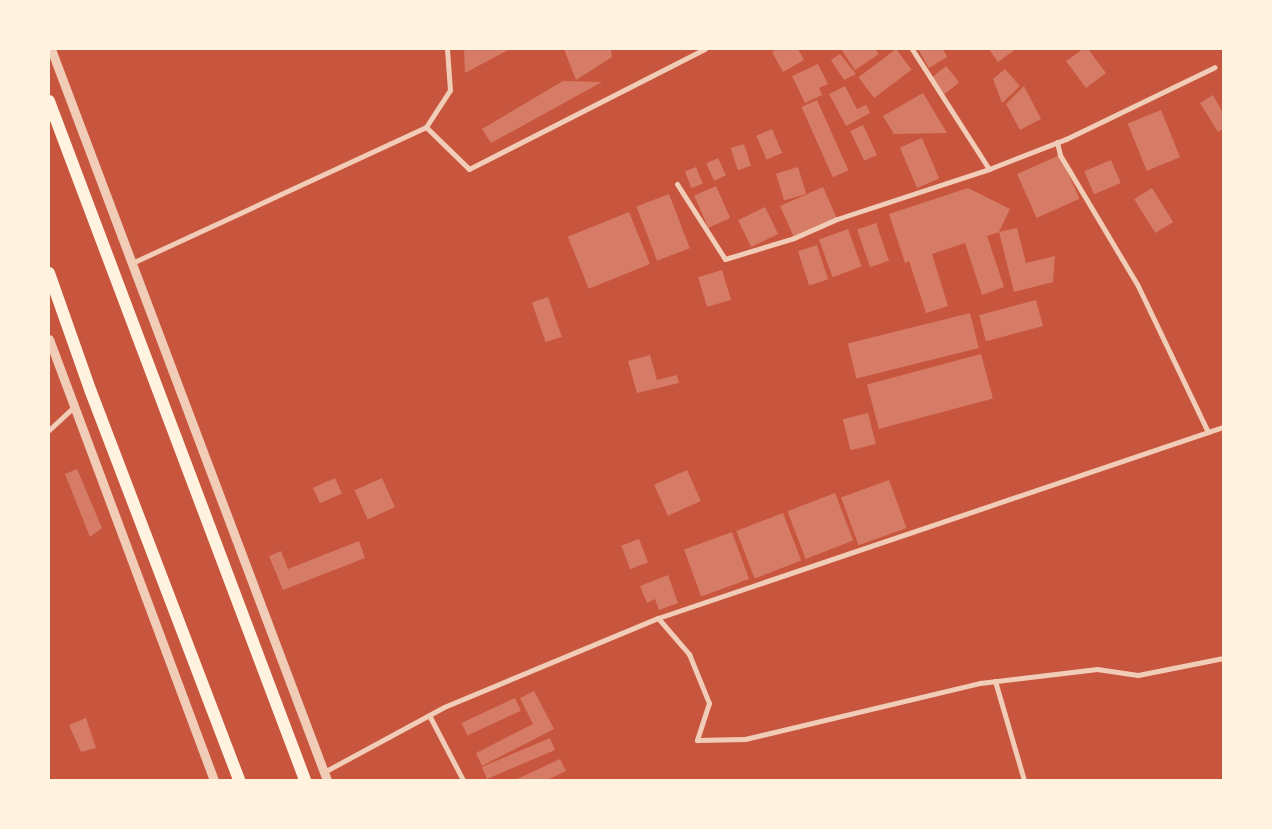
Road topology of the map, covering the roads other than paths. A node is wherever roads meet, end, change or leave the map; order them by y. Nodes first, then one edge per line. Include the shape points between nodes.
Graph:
1 (52, 49) edge
2 (447, 49) edge
3 (705, 49) edge
4 (912, 49) edge
5 (1215, 67) dead end
6 (49, 101) edge
7 (426, 127) junction
8 (1057, 142) junction
9 (989, 169) junction
10 (677, 184) dead end
11 (132, 263) junction
12 (49, 274) edge
13 (49, 339) edge
14 (74, 407) junction
15 (1223, 427) edge
16 (49, 430) edge
17 (1208, 432) junction
18 (658, 618) junction
19 (1223, 658) edge
20 (995, 681) junction
21 (429, 715) junction
22 (326, 776) edge
23 (214, 780) edge
24 (238, 780) edge
25 (305, 780) edge
26 (463, 780) edge
27 (1024, 780) edge

1 - 11 street
2 - 7 street via 450,90
3 - 7 street via 469,170
4 - 9 street
5 - 8 street
6 - 25 highway
7 - 11 street
8 - 9 street
8 - 17 street via 1060,155 1138,286
9 - 10 street via 725,259
11 - 22 street
12 - 24 highway
13 - 14 street
14 - 16 street
14 - 23 street
15 - 17 street
17 - 18 street
18 - 20 street via 689,654 709,703 697,740 744,739
18 - 21 street
19 - 20 street via 1138,675 1097,669
20 - 27 street
21 - 22 street
21 - 26 street

